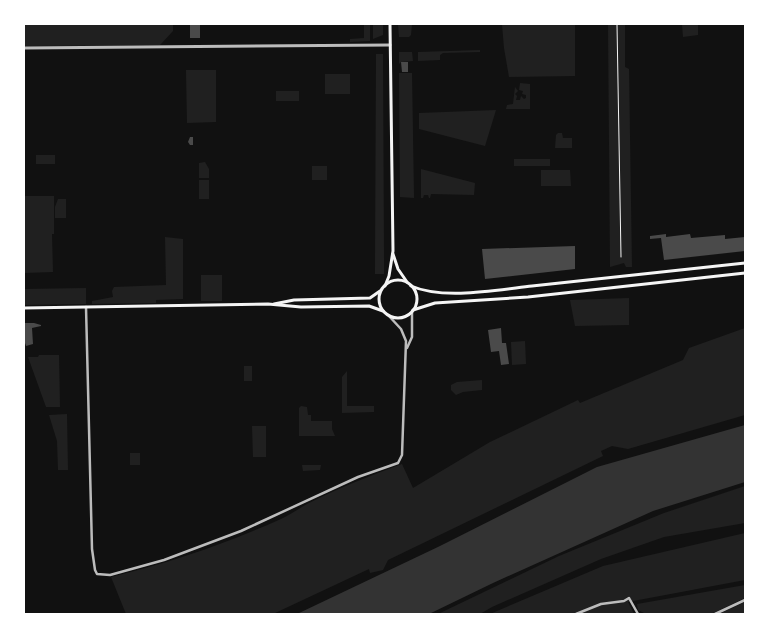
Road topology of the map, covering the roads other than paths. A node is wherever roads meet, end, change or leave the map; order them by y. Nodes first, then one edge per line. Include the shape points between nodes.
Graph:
1 (390, 24) edge
2 (390, 45) junction
3 (24, 48) edge
4 (393, 251) junction
5 (745, 263) edge
6 (745, 273) edge
7 (385, 286) junction
8 (410, 286) junction
9 (381, 290) junction
10 (268, 304) junction
11 (86, 307) junction
12 (24, 308) edge
13 (413, 311) junction
14 (384, 312) junction
15 (388, 315) junction
16 (407, 349) junction
17 (745, 600) edge
18 (576, 614) edge
19 (638, 614) edge
20 (715, 614) edge

1 - 2 main road
2 - 3 street
2 - 4 main road
4 - 7 main road
4 - 8 main road via 398,269
5 - 8 main road via 475,291 434,293
6 - 13 main road via 528,297 434,303
7 - 8 main road via 397,281
7 - 9 main road
8 - 13 main road via 416,298
9 - 10 main road via 370,298
9 - 14 main road via 379,302
10 - 11 main road
10 - 14 main road via 369,306
11 - 12 main road
11 - 16 street via 92,549 97,574 110,575 184,554 398,462 402,455
13 - 15 main road via 403,318
13 - 16 street via 412,337
14 - 15 main road
15 - 16 street via 406,338
17 - 20 street
18 - 19 street via 629,598

